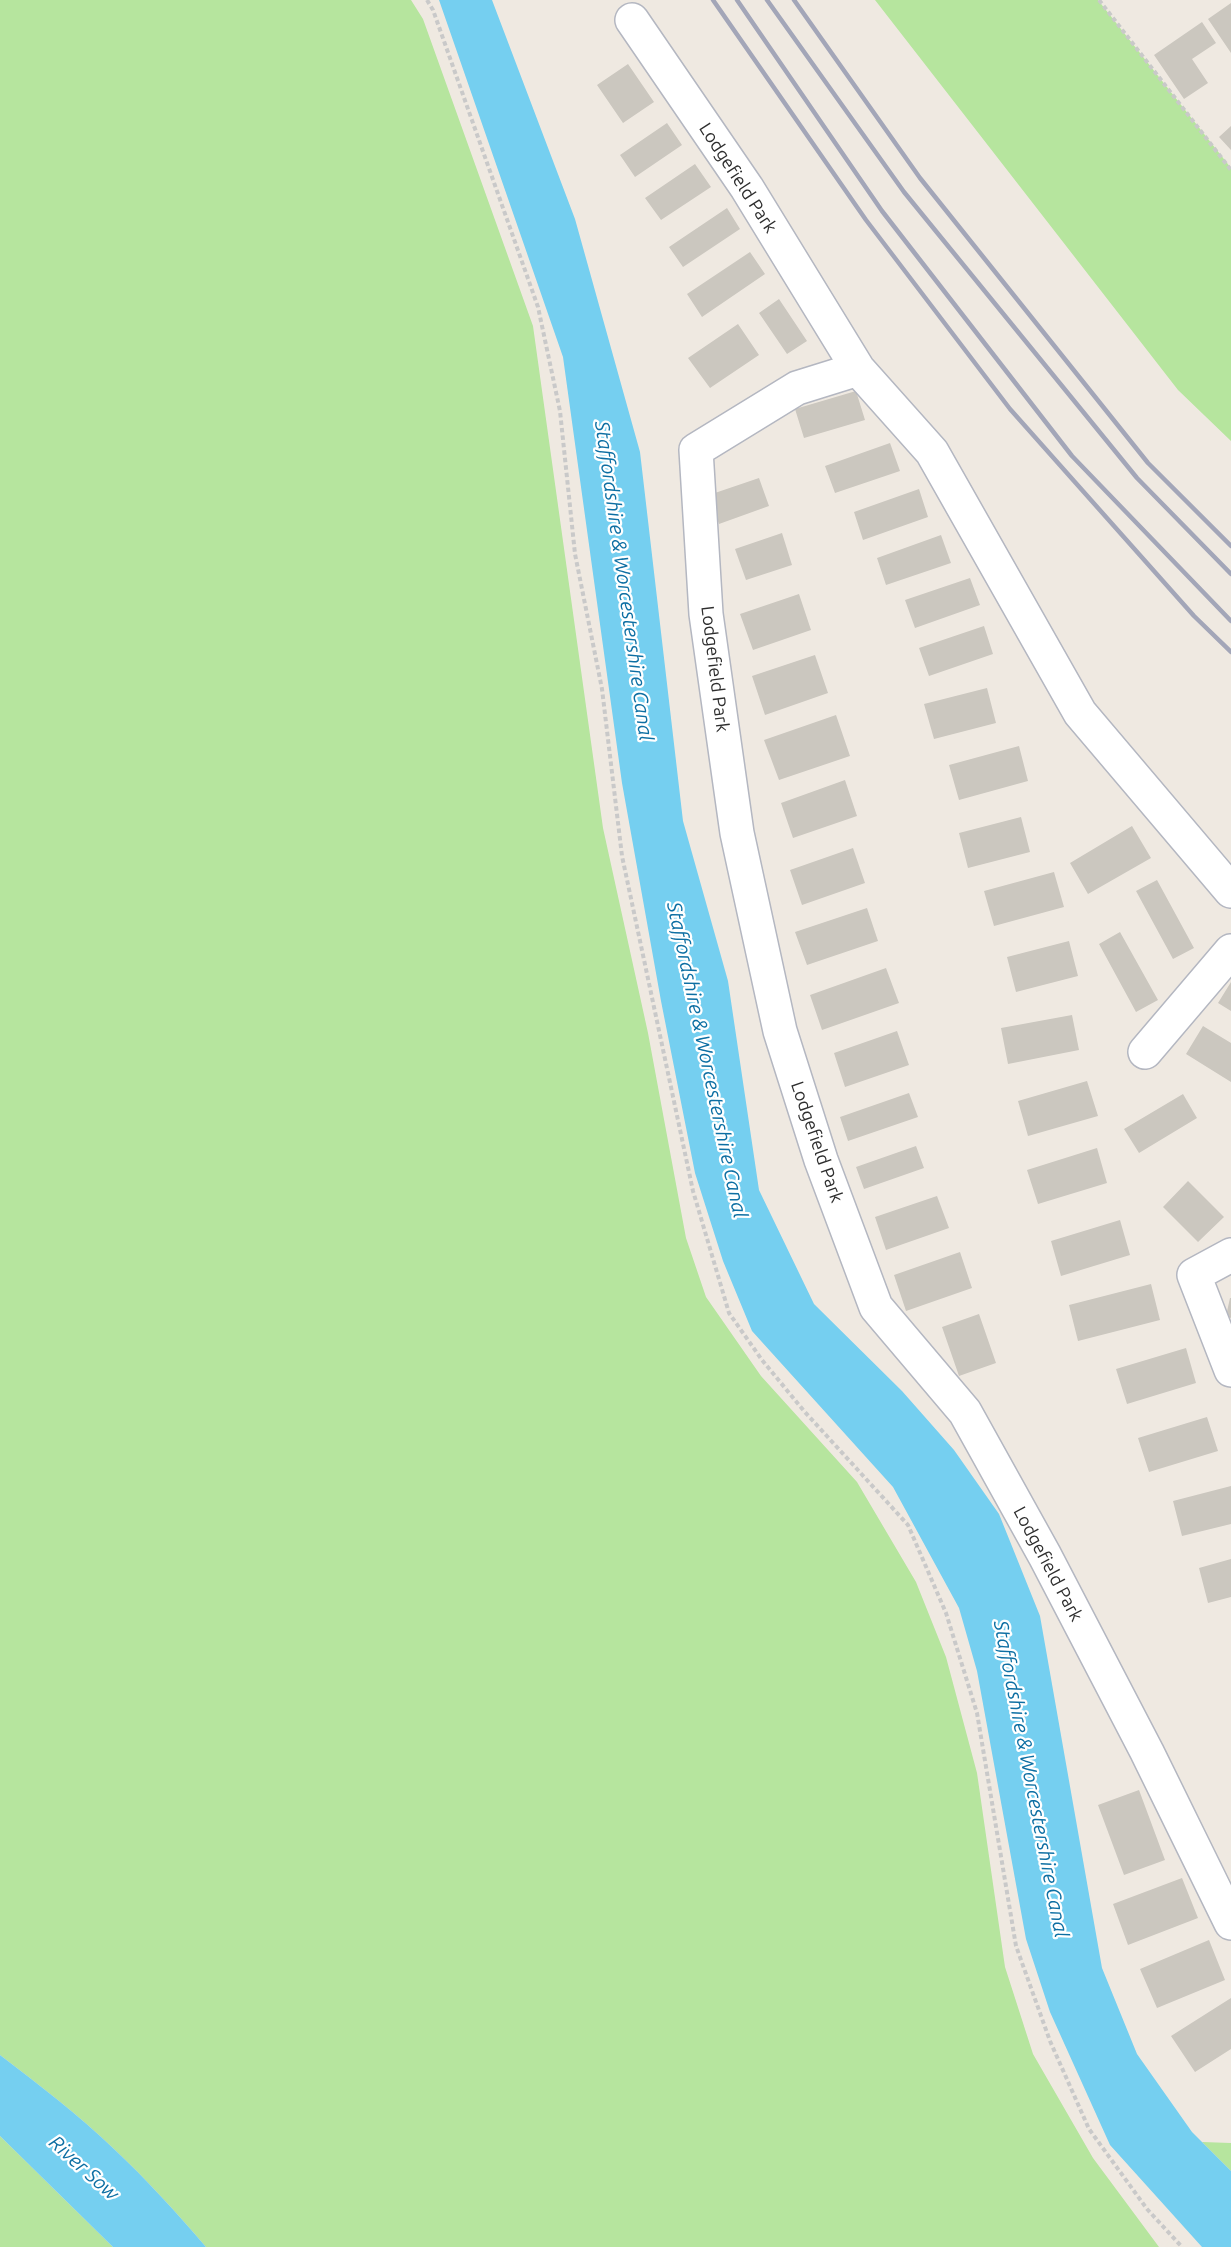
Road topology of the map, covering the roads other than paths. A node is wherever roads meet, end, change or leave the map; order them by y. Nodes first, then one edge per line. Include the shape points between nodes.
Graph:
1 (632, 20) dead end
2 (858, 369) junction
3 (1231, 891) edge
4 (1231, 951) edge
5 (1145, 1052) dead end
6 (1231, 1255) edge
7 (1231, 1370) edge
8 (1231, 1923) edge

1 - 2 street, Lodgefield Park via 747,188
2 - 3 street, Lodgefield Park via 932,452 1080,713
2 - 8 street, Lodgefield Park via 797,388 696,450 706,614 737,833 780,1031 821,1160 876,1307 966,1412 1147,1752
4 - 5 street
6 - 7 street via 1194,1275

